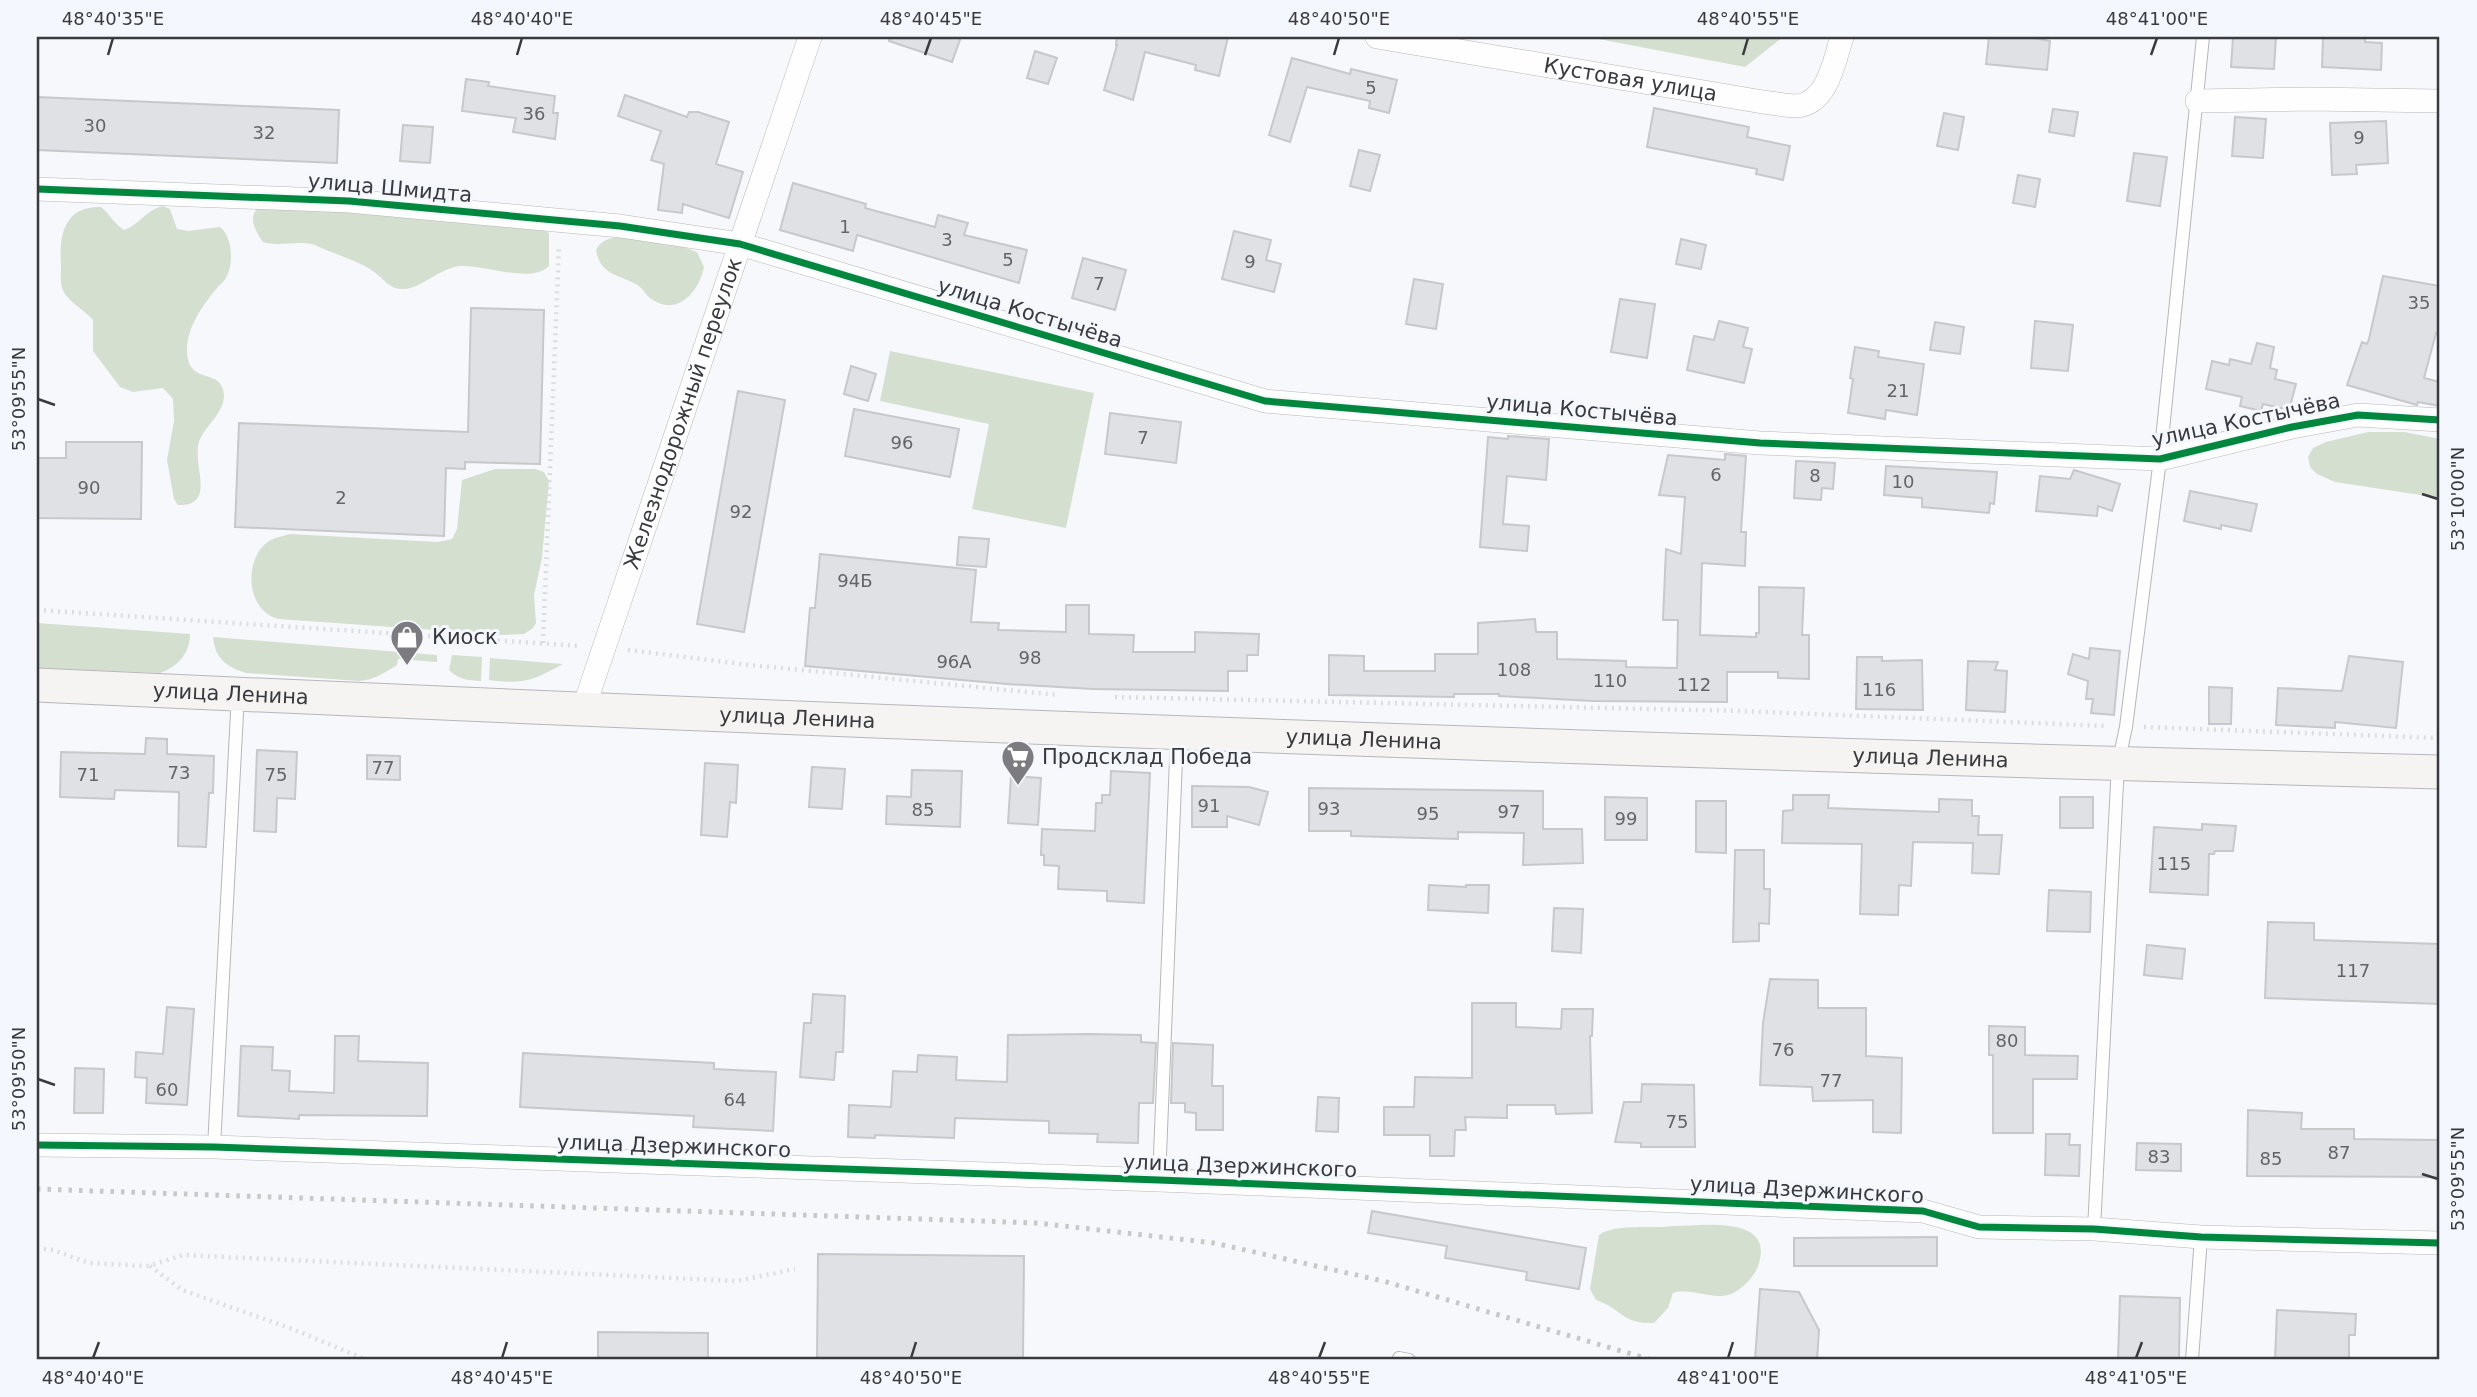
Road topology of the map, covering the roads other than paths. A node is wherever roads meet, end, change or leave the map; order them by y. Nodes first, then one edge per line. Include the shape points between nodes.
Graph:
1 (810, 37) edge
2 (1377, 37) edge
3 (1842, 37) edge
4 (2203, 37) edge
5 (2196, 101) junction
6 (2440, 101) edge
7 (37, 189) edge
8 (740, 244) junction
9 (2440, 420) edge
10 (2160, 458) junction
11 (37, 685) edge
12 (238, 694) junction
13 (583, 710) junction
14 (1177, 734) junction
15 (2119, 764) junction
16 (2440, 772) edge
17 (37, 1145) edge
18 (214, 1147) junction
19 (1158, 1180) junction
20 (2094, 1229) junction
21 (2201, 1237) junction
22 (2440, 1243) edge
23 (2192, 1360) edge

1 - 8 street, Железнодорожный переулок
2 - 3 street, Кустовая улица via 1797,106 1813,100 1825,85
4 - 5 lane
5 - 6 street
5 - 10 lane
7 - 8 street, улица Шмидта via 331,199 620,226
8 - 10 street, улица Костычёва via 1265,401 1760,443
8 - 13 street, Железнодорожный переулок
9 - 10 street, улица Костычёва via 2358,415
10 - 15 lane
11 - 12 main road, улица Ленина
12 - 13 main road, улица Ленина
12 - 18 lane
13 - 14 main road, улица Ленина
14 - 15 main road, улица Ленина
14 - 19 lane
15 - 16 main road, улица Ленина
15 - 20 lane
17 - 18 street, улица Дзержинского
18 - 19 street, улица Дзержинского
19 - 20 street, улица Дзержинского via 1923,1211 1979,1227
20 - 21 street, улица Дзержинского
21 - 22 street, улица Дзержинского
21 - 23 lane

